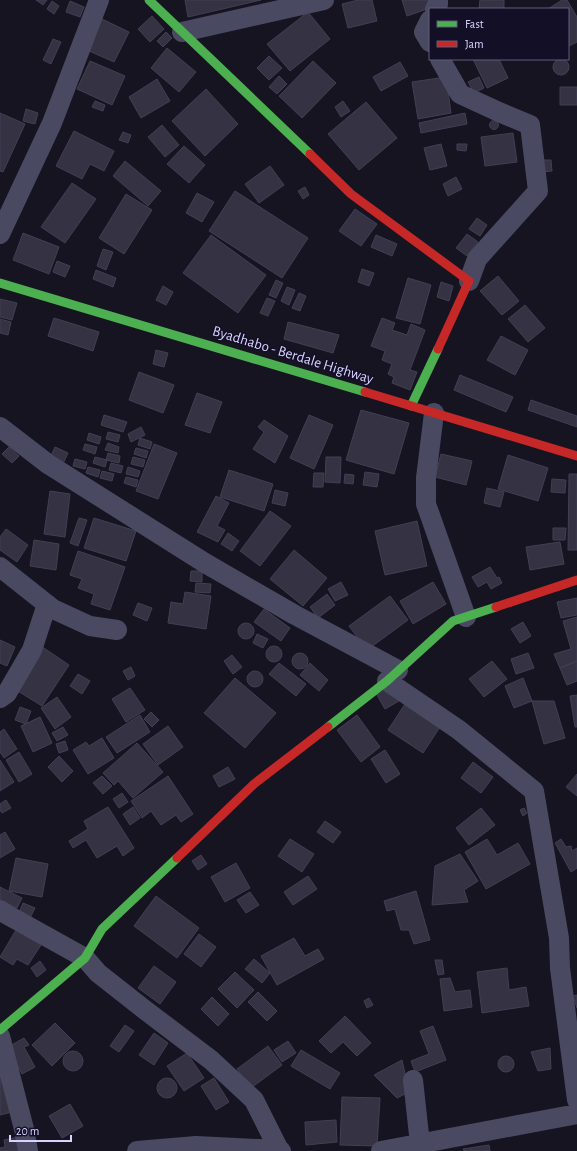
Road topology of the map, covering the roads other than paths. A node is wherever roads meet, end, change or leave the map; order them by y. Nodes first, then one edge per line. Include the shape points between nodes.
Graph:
1 (99, 0) edge
2 (149, 0) edge
3 (324, 0) edge
4 (429, 22) edge
5 (182, 32) junction
6 (429, 40) edge
7 (441, 60) edge
8 (0, 234) edge
9 (469, 281) junction
10 (0, 283) edge
11 (411, 406) junction
12 (434, 413) junction
13 (0, 427) edge
14 (577, 456) edge
15 (0, 567) edge
16 (577, 580) edge
17 (47, 604) junction
18 (466, 616) junction
19 (117, 630) dead end
20 (392, 676) junction
21 (0, 698) edge
22 (0, 910) edge
23 (85, 958) junction
24 (0, 1030) edge
25 (0, 1036) edge
26 (413, 1080) dead end
27 (577, 1100) edge
28 (577, 1114) edge
29 (420, 1144) junction
30 (399, 1149) edge
31 (28, 1151) edge
32 (137, 1151) edge
33 (280, 1151) edge
34 (381, 1151) edge

1 - 8 street via 52,123
2 - 5 street
3 - 5 street
4 - 6 street via 424,32
5 - 9 street via 351,194
7 - 9 street via 460,94 530,125 538,191 477,259
9 - 11 street
10 - 11 street, Byadhabo - Berdale Highway
11 - 12 street, Byadhabo - Berdale Highway
12 - 14 street, Byadhabo - Berdale Highway
12 - 18 street via 426,478 426,504
13 - 20 street via 48,464
15 - 17 street
16 - 18 street
17 - 19 street via 90,626
17 - 21 street via 32,650 7,693
18 - 20 street via 453,621
20 - 23 street via 254,784 102,929
20 - 27 street via 534,791 559,938 560,968
22 - 23 street
23 - 24 street
23 - 33 street via 98,973 211,1060 254,1100
25 - 31 street
26 - 29 street
28 - 29 street
29 - 30 street
30 - 34 street
32 - 33 street via 196,1146

